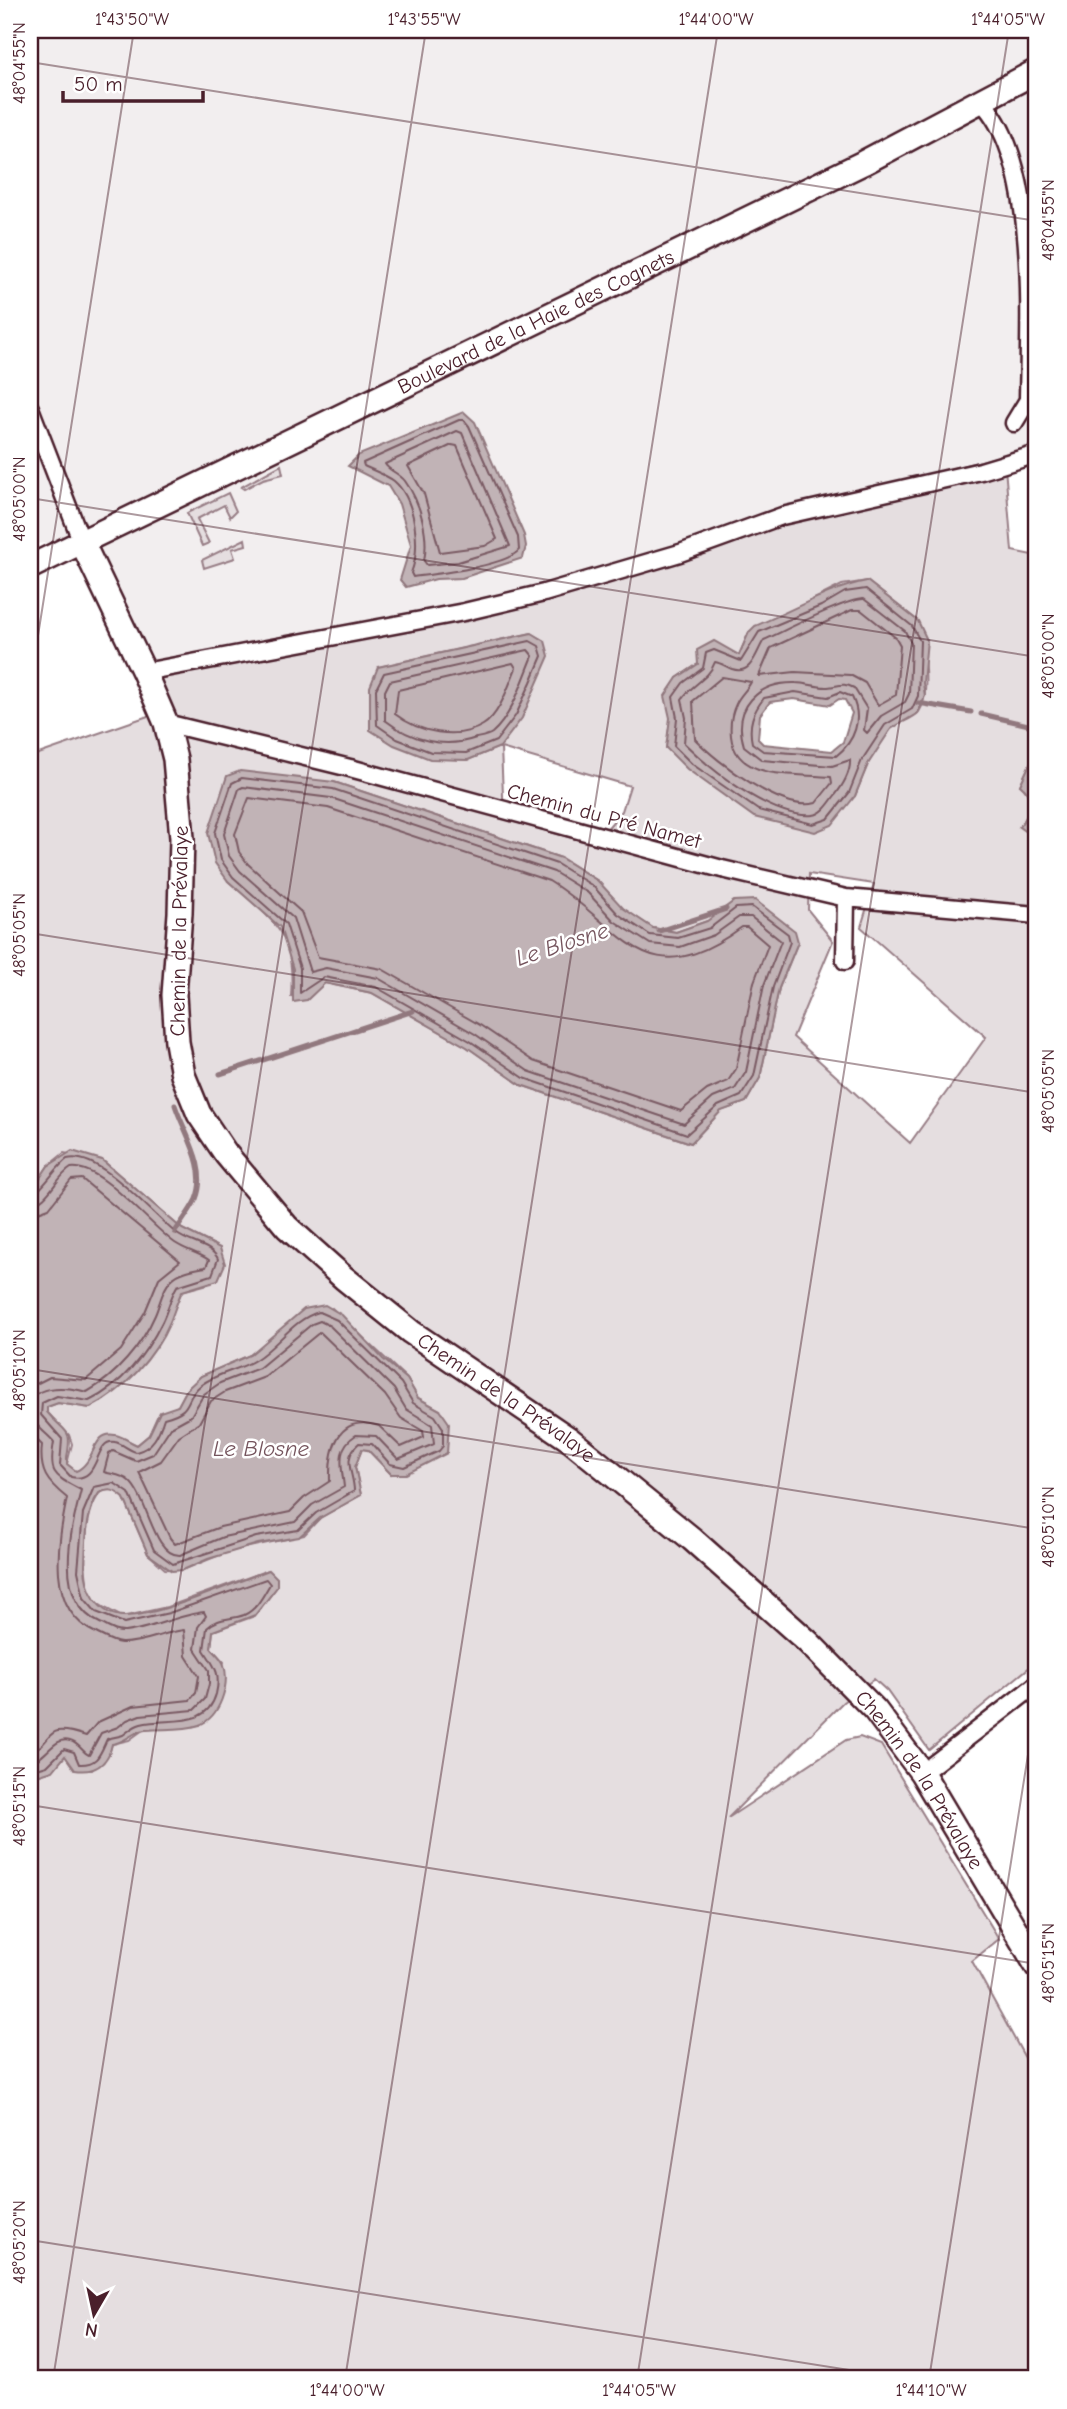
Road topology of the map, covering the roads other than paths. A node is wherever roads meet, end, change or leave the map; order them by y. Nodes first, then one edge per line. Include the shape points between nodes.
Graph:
1 (1037, 71) edge
2 (982, 102) junction
3 (30, 408) edge
4 (1014, 423) dead end
5 (1037, 454) edge
6 (81, 540) junction
7 (30, 567) edge
8 (144, 672) junction
9 (166, 723) junction
10 (846, 898) junction
11 (1037, 915) edge
12 (845, 961) dead end
13 (1037, 1684) edge
14 (922, 1773) junction
15 (1037, 1966) edge

1 - 2 street, Boulevard de la Haie des Cognets
2 - 4 street via 1004,138 1025,229 1028,400
2 - 6 street, Boulevard de la Haie des Cognets via 452,364
3 - 6 street
5 - 8 street via 782,516 680,553 530,596
6 - 7 street, Boulevard de la Haie des Cognets
6 - 8 street, Chemin de la Prévalaye
8 - 9 street, Chemin de la Prévalaye
9 - 10 street, Chemin du Pré Namet
9 - 14 street, Chemin de la Prévalaye via 182,838 174,995 177,1042 183,1075 199,1114 226,1154 286,1227 344,1278 411,1332 569,1439 770,1607 875,1710
10 - 11 street, Chemin du Pré Namet
10 - 12 street
13 - 14 street
14 - 15 street, Chemin de la Prévalaye

